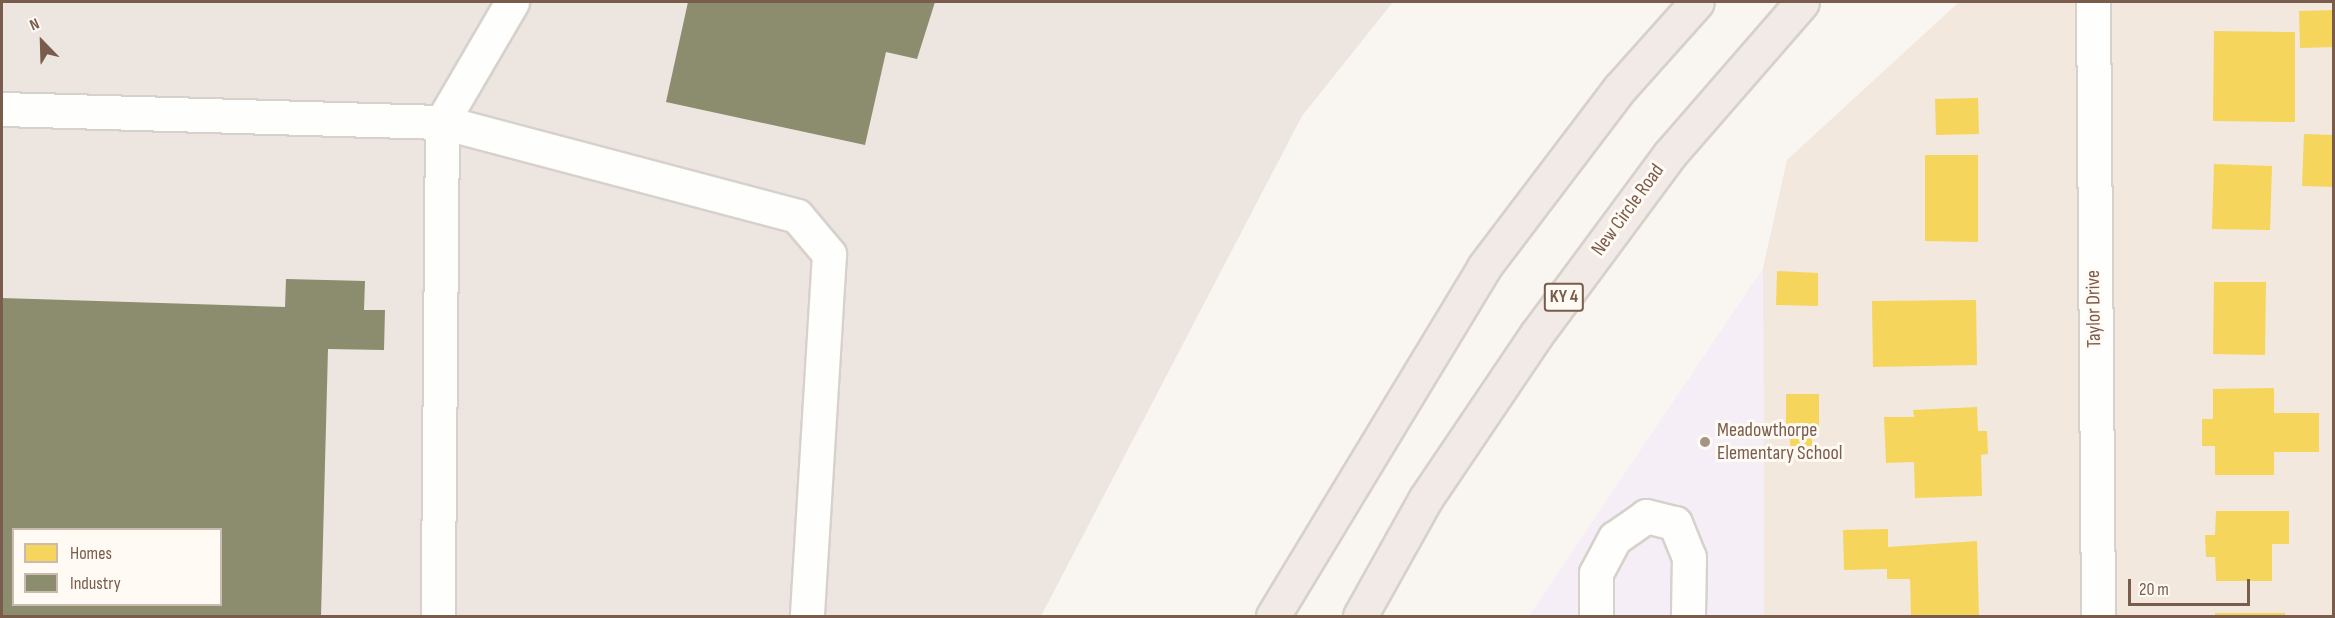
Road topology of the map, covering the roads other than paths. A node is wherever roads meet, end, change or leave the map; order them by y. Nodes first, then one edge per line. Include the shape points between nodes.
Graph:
1 (512, 2) edge
2 (1697, 2) edge
3 (1802, 2) edge
4 (2093, 2) edge
5 (2, 109) edge
6 (442, 122) junction
7 (438, 616) edge
8 (807, 616) edge
9 (1273, 616) edge
10 (1360, 616) edge
11 (1596, 616) edge
12 (1688, 616) edge
13 (2098, 616) edge

1 - 6 street
2 - 9 highway via 1620,88 1484,267
3 - 10 highway, New Circle Road / KY 4 via 1670,154 1536,335 1426,498
4 - 13 street, Taylor Drive
5 - 6 street
6 - 7 street
6 - 8 street via 797,216 829,254
11 - 12 street via 1596,573 1615,538 1646,516 1674,523 1689,557

